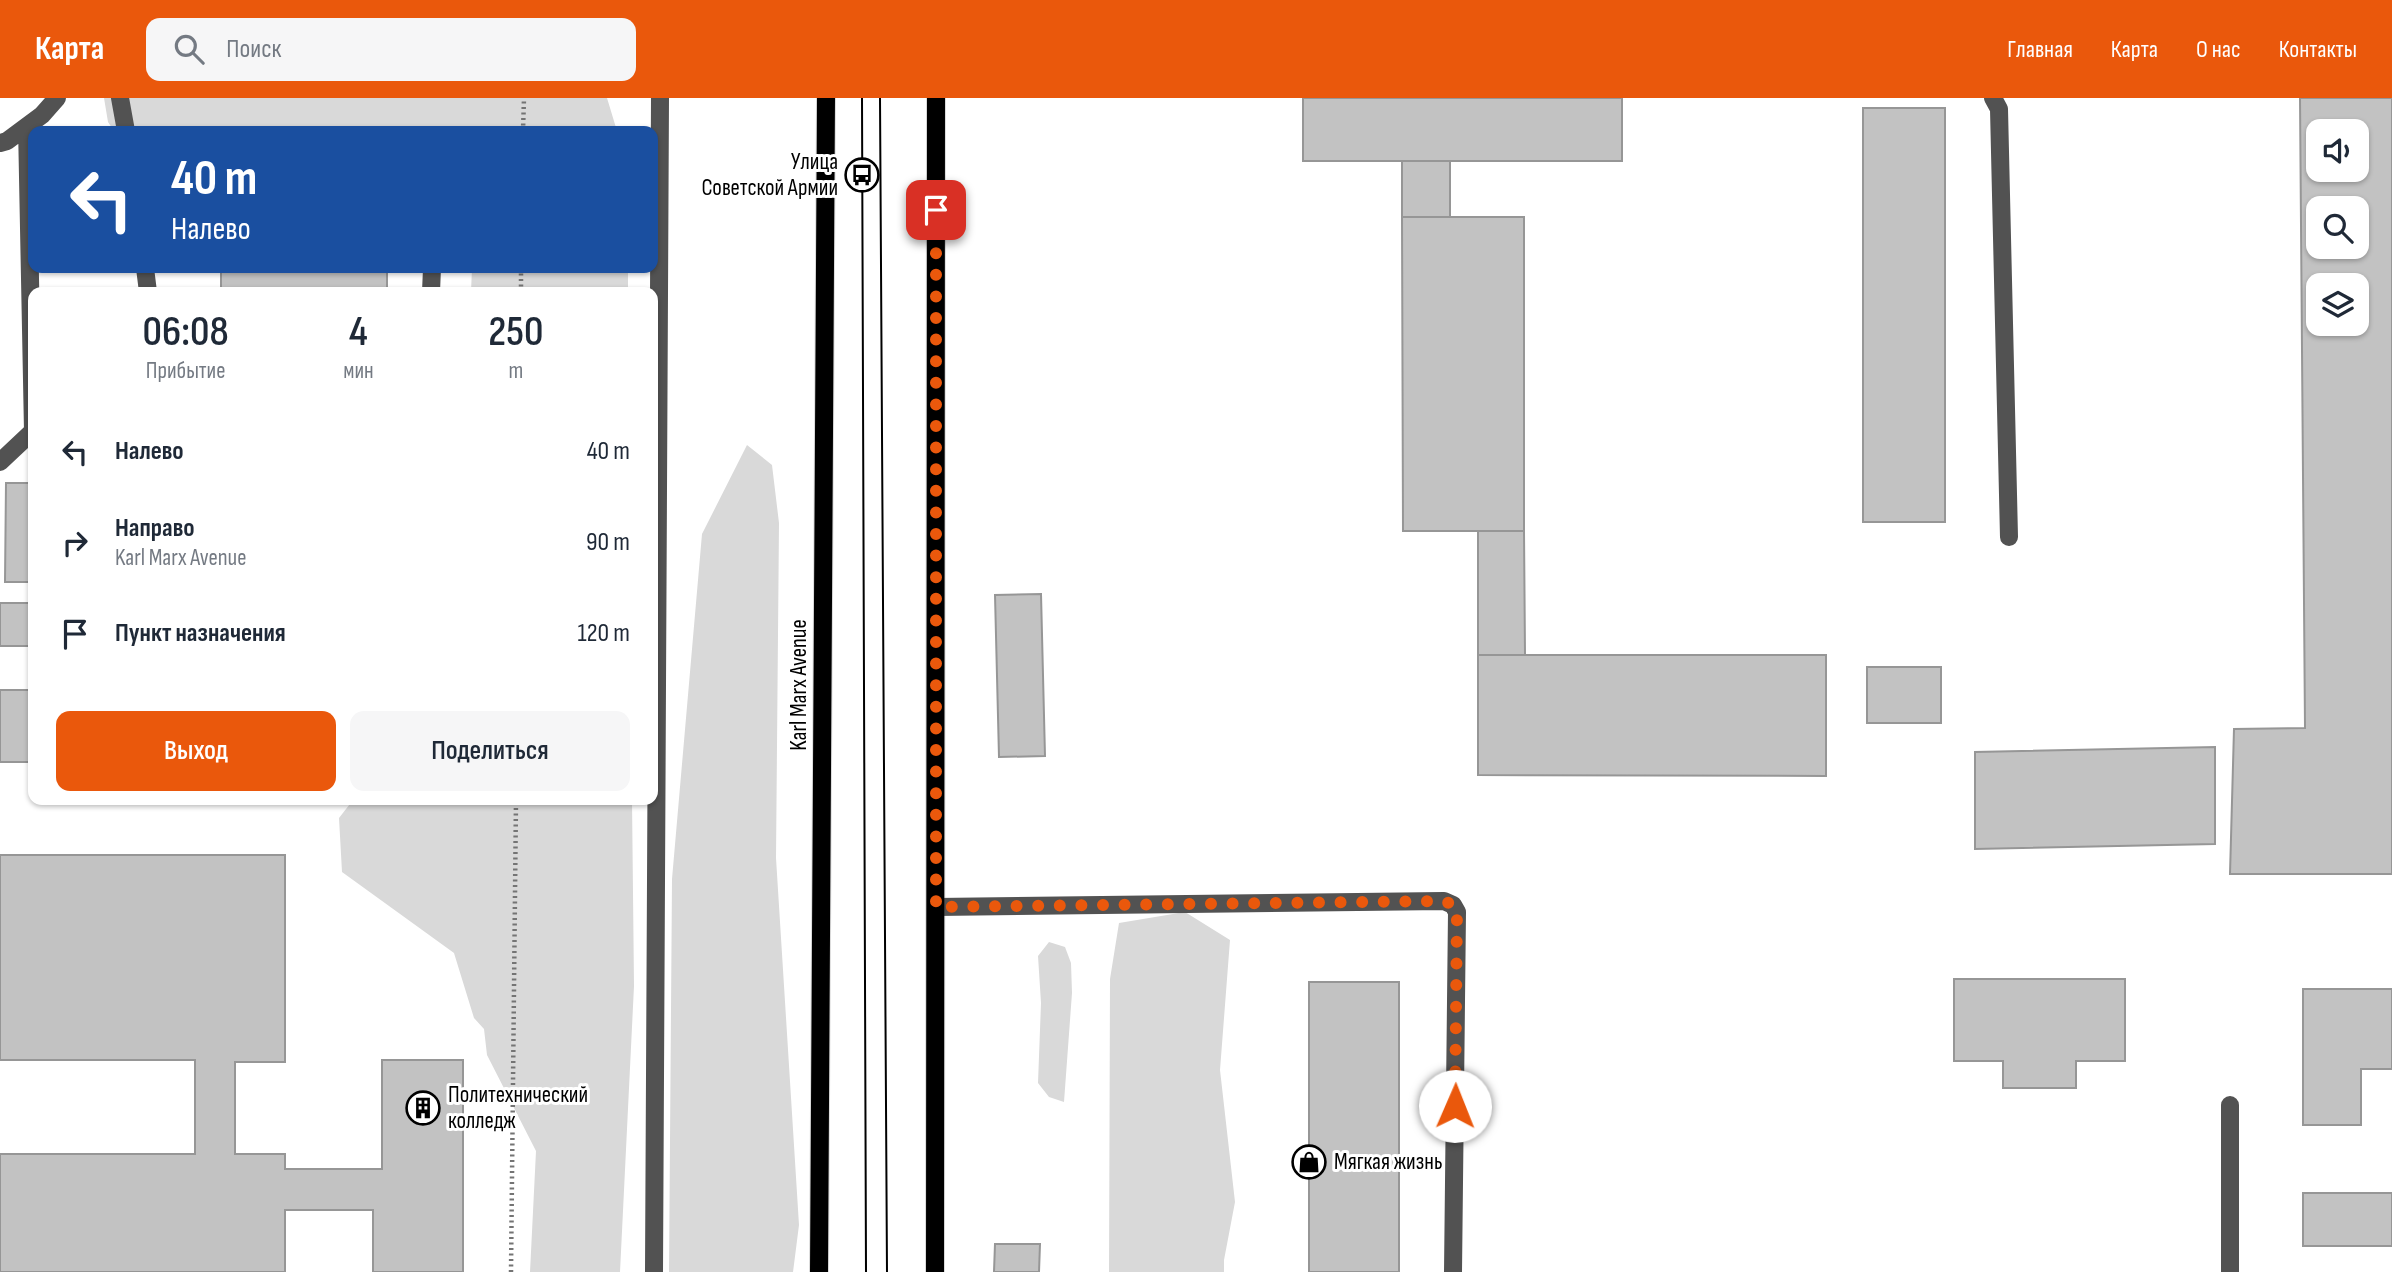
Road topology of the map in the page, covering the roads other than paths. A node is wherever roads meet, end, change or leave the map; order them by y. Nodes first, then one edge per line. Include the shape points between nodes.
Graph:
1 (57, 98) edge
2 (120, 98) edge
3 (660, 98) edge
4 (826, 98) edge
5 (936, 98) edge
6 (1993, 98) edge
7 (27, 126) junction
8 (125, 126) edge
9 (0, 142) edge
10 (28, 177) edge
11 (28, 436) edge
12 (0, 462) edge
13 (658, 489) edge
14 (2008, 537) dead end
15 (656, 805) edge
16 (936, 907) junction
17 (2230, 1105) dead end
18 (654, 1272) edge
19 (819, 1272) edge
20 (935, 1272) edge
21 (1452, 1272) edge
22 (2230, 1272) edge

1 - 7 lane
2 - 8 lane
3 - 13 lane
4 - 19 main road, Karl Marx Avenue
5 - 16 main road
6 - 14 lane via 1999,109
7 - 9 lane
7 - 10 lane
11 - 12 lane
15 - 18 lane
16 - 20 main road
16 - 21 lane via 1444,901 1453,905 1457,912
17 - 22 lane

